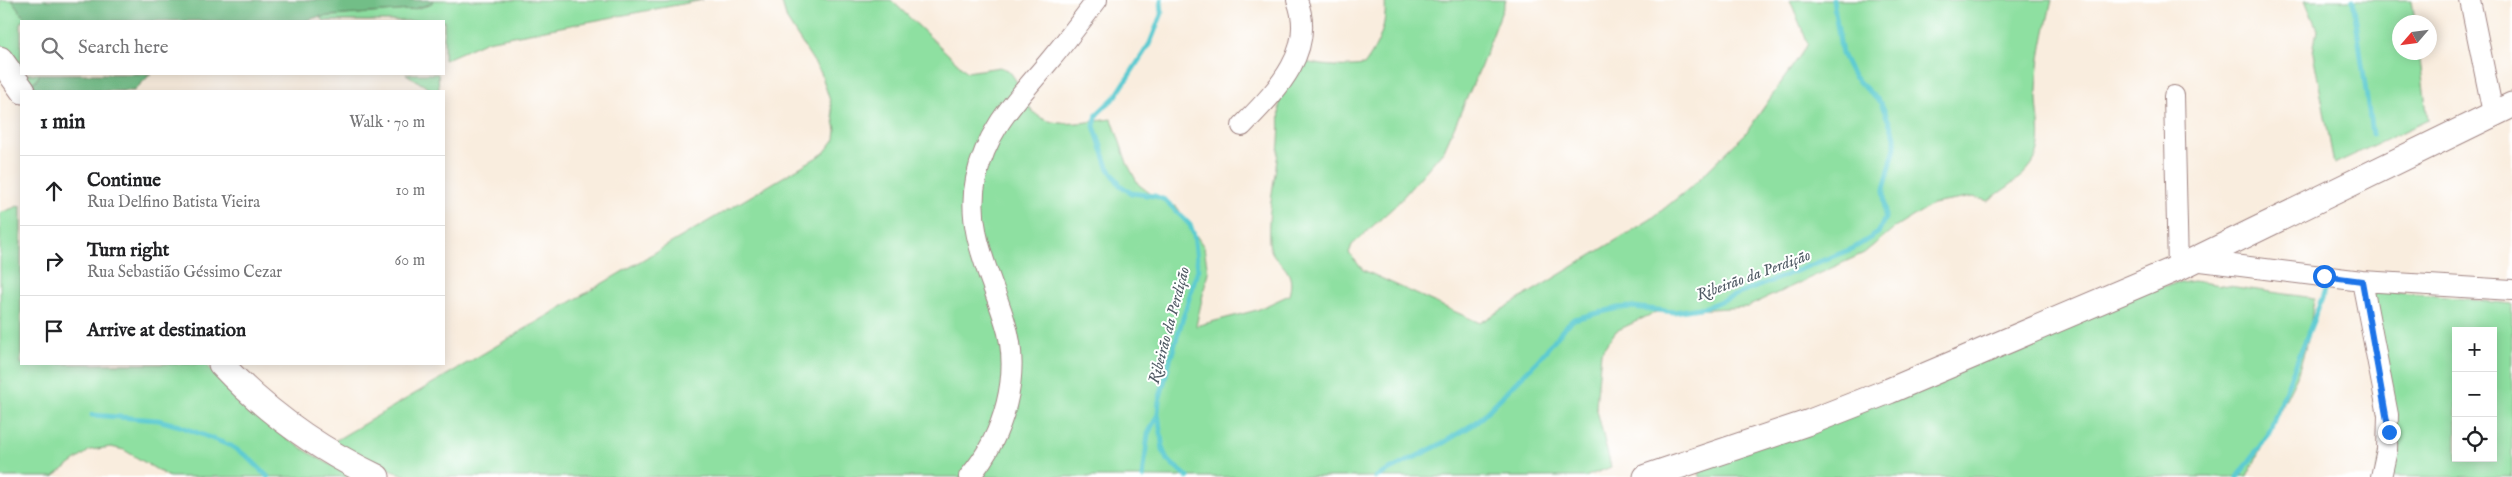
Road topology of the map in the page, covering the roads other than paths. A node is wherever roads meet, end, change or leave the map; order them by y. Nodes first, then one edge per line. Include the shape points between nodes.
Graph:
1 (1098, 0) edge
2 (1297, 0) edge
3 (2470, 0) edge
4 (0, 59) edge
5 (22, 90) edge
6 (2174, 96) dead end
7 (2502, 109) edge
8 (1242, 126) dead end
9 (2186, 264) junction
10 (2362, 281) junction
11 (2512, 290) edge
12 (222, 365) edge
13 (377, 477) edge
14 (969, 477) edge
15 (1646, 477) edge
16 (2381, 477) edge

1 - 14 street via 998,121 982,154 975,182 976,232 983,263 1006,323 1012,368 1003,417 988,450
2 - 8 street via 1303,29 1294,60 1278,87
3 - 7 street
4 - 5 main road
6 - 9 street
7 - 9 main road
9 - 10 street
9 - 15 main road via 1854,404
10 - 11 street
10 - 16 street via 2388,415 2389,432
12 - 13 main road via 303,436

